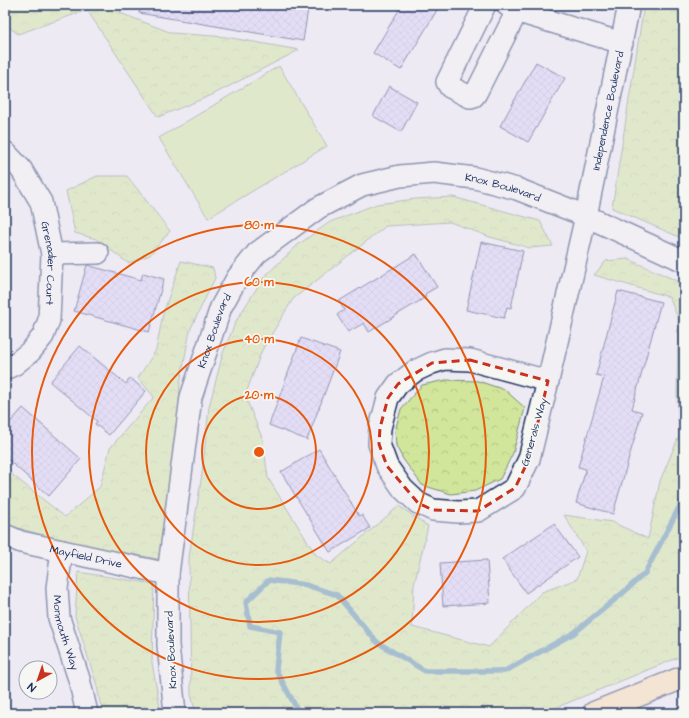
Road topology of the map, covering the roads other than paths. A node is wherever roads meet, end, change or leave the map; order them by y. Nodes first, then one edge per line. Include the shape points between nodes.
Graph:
1 (485, 5) edge
2 (629, 5) edge
3 (512, 8) edge
4 (622, 43) junction
5 (5, 152) edge
6 (586, 216) junction
7 (98, 253) dead end
8 (52, 254) junction
9 (684, 260) edge
10 (5, 369) edge
11 (548, 381) junction
12 (5, 535) edge
13 (62, 551) junction
14 (168, 574) junction
15 (684, 677) edge
16 (87, 713) edge
17 (175, 713) edge
18 (594, 713) edge

1 - 3 street via 447,82 450,87 470,97 476,93
2 - 4 street, Independence Boulevard
3 - 4 street
4 - 6 street, Independence Boulevard
5 - 8 street, Grenadier Court via 22,168 41,202
6 - 9 street, Knox Boulevard
6 - 11 street, Generals Way
6 - 14 street, Knox Boulevard via 517,189 475,178 434,173 400,176 362,185 318,208 257,253 237,278 221,307 191,397
7 - 8 street
8 - 10 street, Grenadier Court via 49,320 43,336 31,351
11 - 11 street, Generals Way via 529,459 515,488 478,511 433,510 418,503 403,489 387,466 379,444 380,428 388,398 398,384 415,371 445,359 470,360
12 - 13 street, Mayfield Drive via 21,542
13 - 14 street, Mayfield Drive
13 - 16 street, Monmouth Way via 57,588 59,618
14 - 17 street, Knox Boulevard via 168,646
15 - 18 main road

